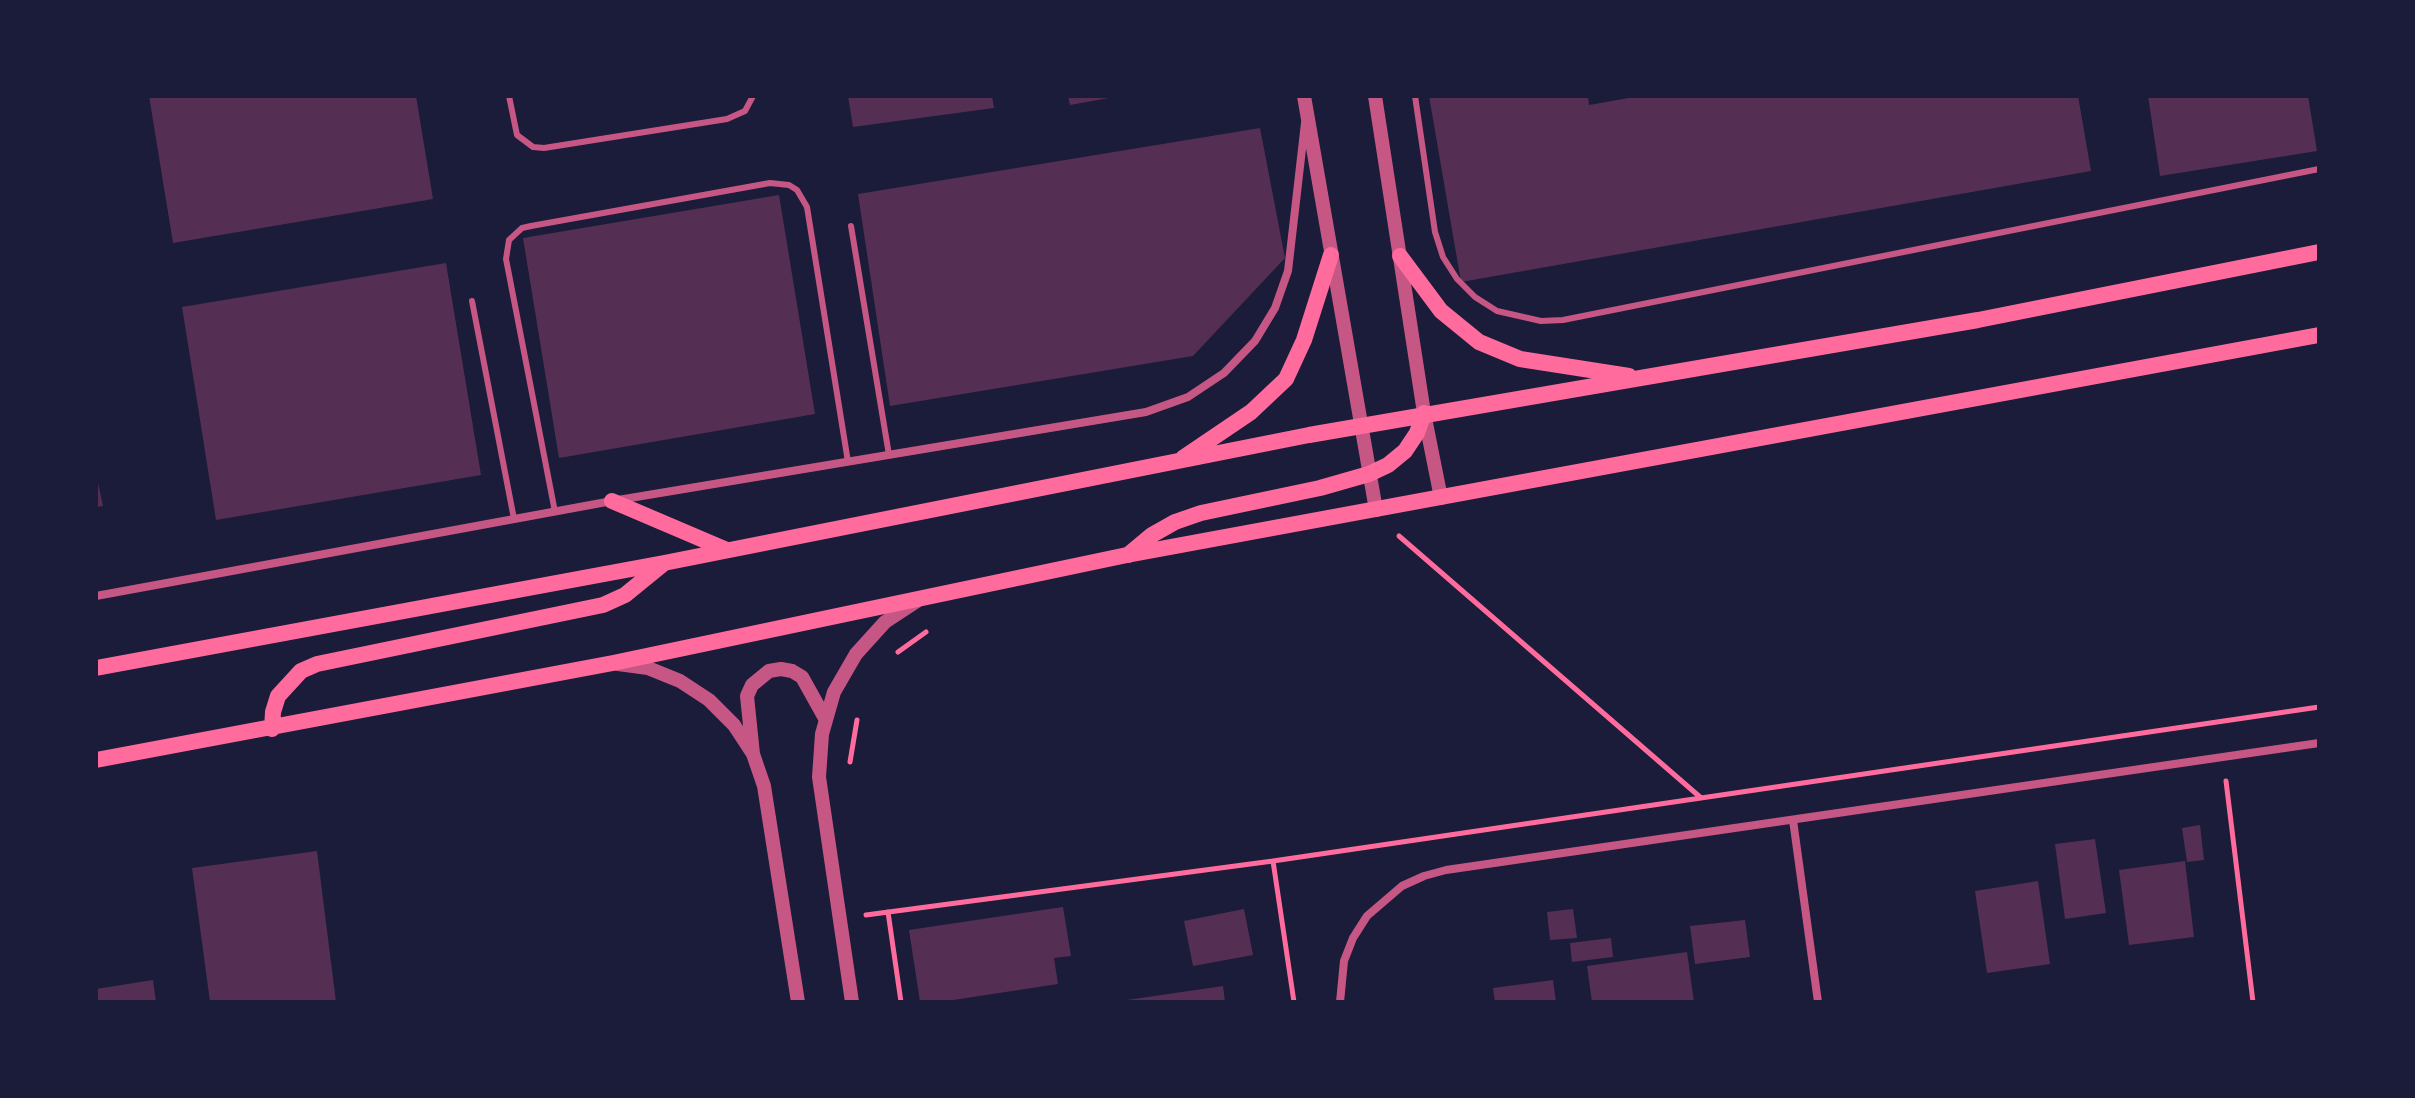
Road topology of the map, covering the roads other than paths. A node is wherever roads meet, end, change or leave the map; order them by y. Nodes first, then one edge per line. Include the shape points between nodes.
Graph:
1 (509, 96) edge
2 (753, 96) edge
3 (1375, 96) edge
4 (1415, 96) edge
5 (1305, 103) edge
6 (2319, 169) edge
7 (851, 226) dead end
8 (2319, 252) edge
9 (1331, 255) junction
10 (1400, 256) junction
11 (472, 301) dead end
12 (2319, 335) edge
13 (1646, 378) junction
14 (1424, 413) junction
15 (1361, 425) junction
16 (889, 455) junction
17 (848, 462) junction
18 (1176, 462) junction
19 (1369, 474) junction
20 (1441, 498) junction
21 (612, 501) junction
22 (1376, 510) junction
23 (555, 512) junction
24 (514, 519) junction
25 (727, 550) junction
26 (1127, 555) junction
27 (664, 563) junction
28 (96, 596) edge
29 (922, 598) junction
30 (613, 663) junction
31 (96, 668) edge
32 (826, 720) junction
33 (272, 729) junction
34 (2319, 743) edge
35 (753, 754) junction
36 (96, 760) edge
37 (1793, 820) junction
38 (798, 1002) edge
39 (852, 1002) edge
40 (1340, 1002) edge
41 (1818, 1002) edge

1 - 2 lane via 517,135 544,148 727,119 745,111
3 - 10 street
4 - 6 lane via 1443,257 1475,297 1497,311 1541,321
5 - 9 street
5 - 16 street via 1288,271 1275,308 1255,341 1224,373 1188,397 1146,412
7 - 16 lane
8 - 13 main road via 1978,320
9 - 15 street
9 - 18 main road via 1286,379 1251,412
10 - 13 main road via 1441,311 1479,342 1520,359
10 - 14 street
11 - 24 lane
12 - 20 main road
13 - 14 main road
14 - 15 main road
14 - 19 main road via 1405,451
14 - 20 street
15 - 18 main road
15 - 19 street
16 - 17 street
17 - 21 street
17 - 23 lane via 807,207 797,190 770,183 531,226 509,240 506,259
18 - 25 main road
19 - 22 street
19 - 26 main road via 1188,518 1152,535
20 - 22 main road
21 - 23 street
21 - 25 main road
22 - 26 main road
23 - 24 street
24 - 28 street
25 - 27 main road
26 - 29 main road
27 - 31 main road
27 - 33 main road via 646,581 603,605 309,667 278,696
29 - 30 main road
29 - 32 street via 885,622 856,654 834,692
30 - 33 main road
30 - 35 street via 648,668 680,681 709,700
32 - 35 street via 802,677 792,671 769,671 759,676 747,696
32 - 39 street via 819,777
33 - 36 main road
34 - 37 street
35 - 38 street via 764,786
37 - 40 street via 1424,876 1402,886 1367,916 1344,961
37 - 41 street

